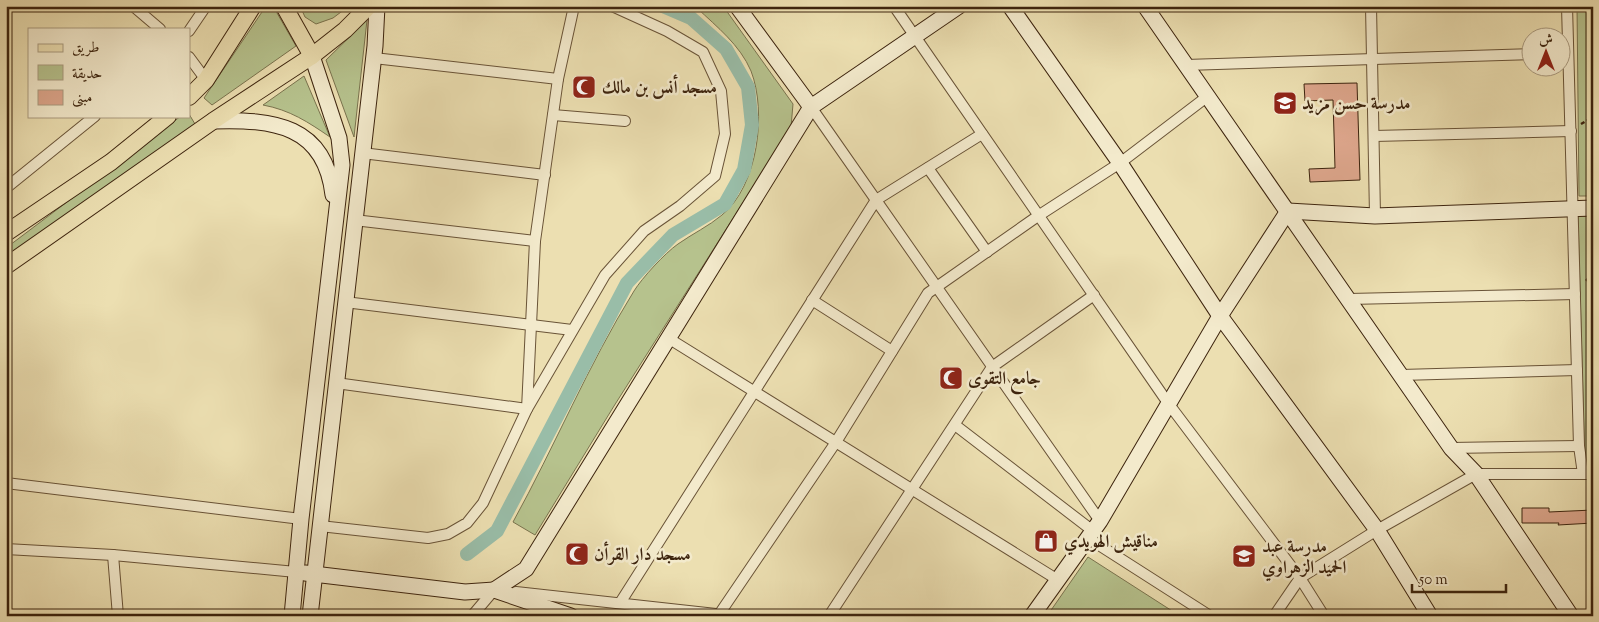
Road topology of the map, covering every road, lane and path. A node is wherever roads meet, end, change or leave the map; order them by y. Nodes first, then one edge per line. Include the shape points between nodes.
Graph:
1 (133, 6) edge
2 (206, 6) edge
3 (253, 6) edge
4 (284, 6) edge
5 (369, 6) edge
6 (377, 6) edge
7 (574, 6) edge
8 (612, 6) edge
9 (737, 6) edge
10 (894, 6) edge
11 (959, 6) edge
12 (1010, 6) edge
13 (1145, 6) edge
14 (1371, 6) edge
15 (1567, 6) edge
16 (159, 28) edge
17 (1566, 28) edge
18 (190, 30) edge
19 (916, 38) junction
20 (1522, 54) edge
21 (312, 56) junction
22 (374, 58) junction
23 (1372, 58) junction
24 (190, 59) edge
25 (1186, 65) junction
26 (1567, 78) edge
27 (558, 79) junction
28 (206, 80) junction
29 (190, 96) edge
30 (1208, 96) junction
31 (811, 107) junction
32 (553, 115) junction
33 (93, 118) edge
34 (166, 118) edge
35 (213, 121) junction
36 (626, 121) dead end
37 (1571, 131) junction
38 (982, 134) junction
39 (1374, 136) junction
40 (362, 153) junction
41 (1120, 163) junction
42 (928, 168) junction
43 (545, 175) junction
44 (6, 188) edge
45 (876, 200) junction
46 (1593, 208) edge
47 (1573, 209) junction
48 (1288, 211) junction
49 (336, 215) junction
50 (1038, 216) junction
51 (1375, 216) junction
52 (354, 220) junction
53 (6, 233) edge
54 (535, 242) junction
55 (987, 252) junction
56 (6, 266) edge
57 (937, 288) junction
58 (1575, 294) junction
59 (1094, 295) junction
60 (1349, 299) junction
61 (812, 300) junction
62 (345, 302) junction
63 (1220, 316) junction
64 (530, 325) junction
65 (572, 330) junction
66 (668, 338) junction
67 (892, 351) junction
68 (992, 366) junction
69 (1577, 370) junction
70 (1401, 375) junction
71 (336, 383) junction
72 (754, 391) junction
73 (1168, 403) junction
74 (527, 409) junction
75 (955, 425) junction
76 (836, 442) junction
77 (1579, 446) junction
78 (1451, 448) junction
79 (1476, 474) junction
80 (1588, 474) edge
81 (6, 483) edge
82 (913, 490) junction
83 (301, 519) junction
84 (320, 526) junction
85 (1093, 530) junction
86 (1377, 530) junction
87 (6, 549) edge
88 (112, 555) junction
89 (296, 572) junction
90 (314, 574) junction
91 (1300, 578) junction
92 (1058, 580) junction
93 (494, 590) junction
94 (620, 603) junction
95 (719, 615) edge
96 (118, 616) edge
97 (292, 616) edge
98 (310, 616) edge
99 (472, 616) edge
100 (571, 616) edge
101 (734, 616) edge
102 (829, 616) edge
103 (1032, 616) edge
104 (1210, 616) edge
105 (1274, 616) edge
106 (1324, 616) edge
107 (1430, 616) edge
108 (1571, 616) edge

1 - 16 street
2 - 18 street
3 - 28 main road
4 - 21 main road
5 - 21 main road
6 - 22 main road
7 - 27 street
8 - 65 street via 667,31 702,52 721,91 725,134 714,176 644,232 605,275
9 - 31 main road
10 - 19 street
11 - 19 main road
12 - 41 main road
13 - 25 main road
14 - 23 street
15 - 17 street
19 - 31 main road
19 - 38 street
20 - 23 street
21 - 35 main road
21 - 49 main road via 342,152
22 - 27 street
22 - 40 main road
23 - 25 street
23 - 39 street
24 - 28 street
25 - 30 main road
26 - 37 street
27 - 32 street
28 - 29 main road
30 - 41 street
30 - 48 main road
31 - 45 street
31 - 66 main road
32 - 36 street
32 - 43 street
33 - 44 street
34 - 53 main road via 111,162
35 - 49 main road via 239,120 275,125 309,141 326,162
35 - 56 main road
37 - 39 street
37 - 47 street
38 - 42 street
38 - 50 street
39 - 51 street
40 - 43 street
40 - 52 main road
41 - 50 street
41 - 63 main road
42 - 45 street
42 - 55 street
43 - 54 street
45 - 57 street
45 - 61 street
46 - 47 main road
47 - 51 main road
47 - 58 street
48 - 51 main road
48 - 60 main road
48 - 63 main road
49 - 83 main road
50 - 55 street
50 - 59 street
52 - 54 street
52 - 62 main road
54 - 64 street
55 - 57 street
57 - 67 street via 928,293
57 - 68 street
58 - 60 street
58 - 69 street
59 - 68 street
59 - 73 street
60 - 70 main road
61 - 67 street
61 - 72 street
62 - 64 street
62 - 71 main road
63 - 73 main road
63 - 86 main road
64 - 65 street
64 - 74 street
65 - 74 street
66 - 72 street
66 - 93 main road via 526,569
67 - 76 street
68 - 75 street
68 - 85 street
69 - 70 street
69 - 77 street
70 - 78 main road
71 - 74 street
71 - 84 main road
72 - 76 street
72 - 94 street
73 - 85 main road
73 - 91 street
74 - 84 street via 483,503 467,523 448,534 428,538
75 - 82 street
75 - 85 street
76 - 82 street
76 - 95 street
77 - 78 street
77 - 80 street
78 - 79 main road
79 - 80 street
79 - 86 street
79 - 108 main road
81 - 83 street
82 - 92 street
82 - 102 street
83 - 89 main road
84 - 90 main road
85 - 92 main road
85 - 104 street
86 - 91 street
86 - 107 main road
87 - 88 street
88 - 89 street
88 - 96 street
89 - 90 main road
89 - 97 main road
90 - 93 main road via 466,592
90 - 98 main road
91 - 105 street
91 - 106 street
92 - 103 main road
93 - 94 street
93 - 99 street
93 - 100 main road
94 - 95 street
95 - 101 street

